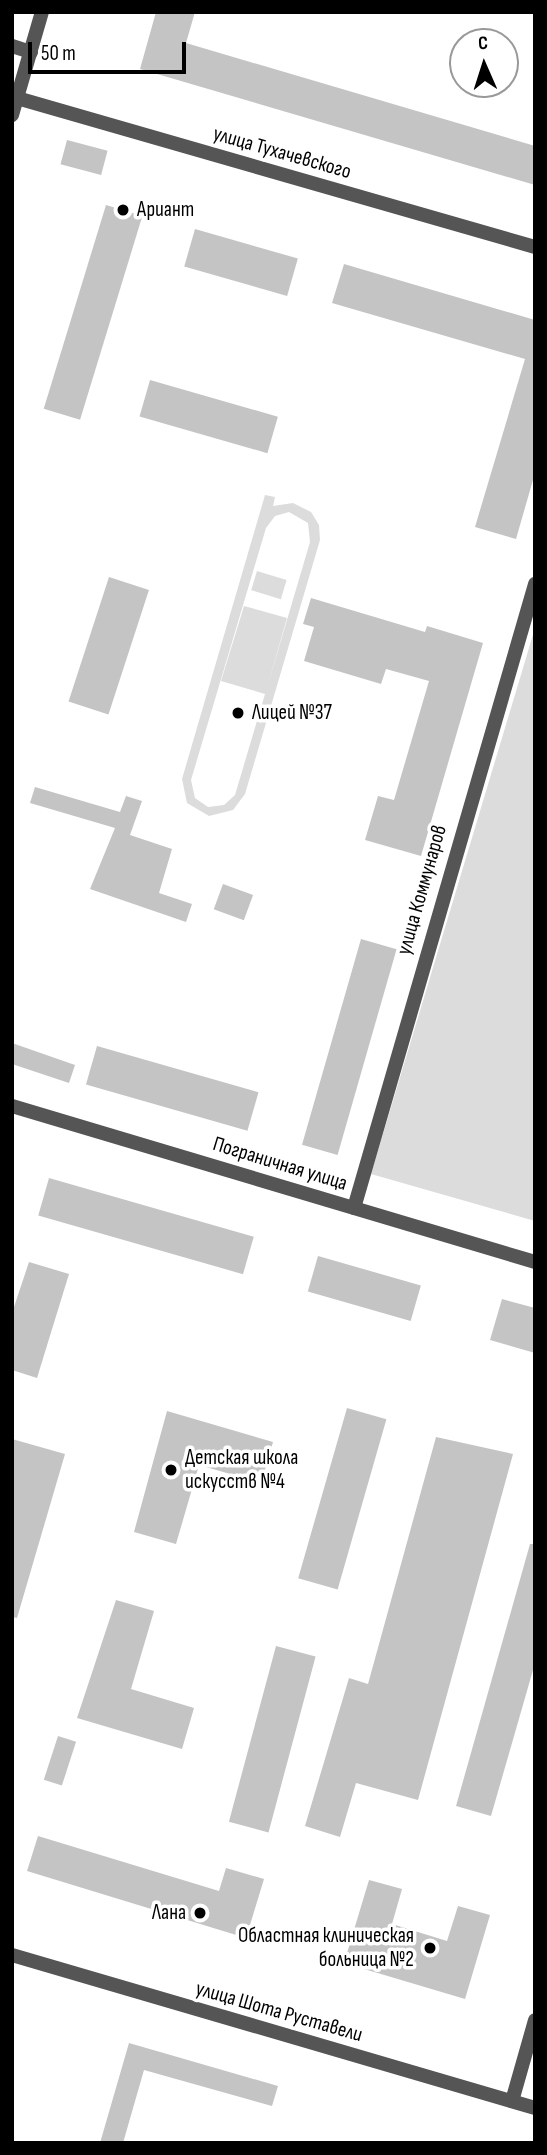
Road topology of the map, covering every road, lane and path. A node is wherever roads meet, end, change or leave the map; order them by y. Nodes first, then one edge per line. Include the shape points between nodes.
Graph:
1 (42, 12) edge
2 (12, 46) edge
3 (31, 52) junction
4 (17, 98) junction
5 (12, 115) edge
6 (535, 247) edge
7 (535, 584) edge
8 (12, 1106) edge
9 (354, 1208) junction
10 (535, 1262) edge
11 (12, 1955) edge
12 (535, 2021) edge
13 (512, 2101) junction
14 (535, 2108) edge

1 - 3 street
2 - 3 street
3 - 4 street
4 - 5 street
4 - 6 street, улица Тухачевского
7 - 9 street, улица Коммунаров
8 - 9 street, Пограничная улица
9 - 10 street, Пограничная улица
11 - 13 street, улица Шота Руставели
12 - 13 street
13 - 14 street, улица Шота Руставели

